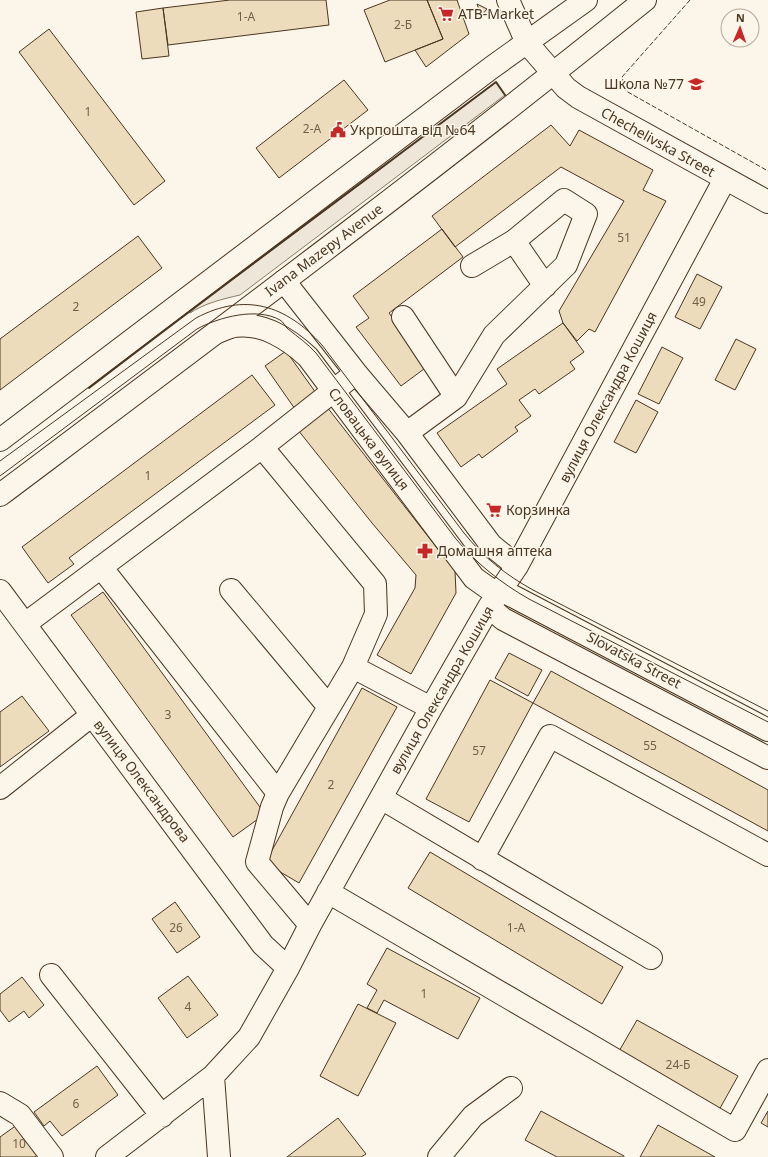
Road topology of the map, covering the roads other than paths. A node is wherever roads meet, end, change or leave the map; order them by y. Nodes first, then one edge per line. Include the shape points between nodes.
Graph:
1 (508, 0) edge
2 (586, 0) edge
3 (645, 0) edge
4 (527, 43) junction
5 (553, 74) junction
6 (725, 179) junction
7 (768, 202) edge
8 (514, 241) junction
9 (472, 266) dead end
10 (284, 281) junction
11 (545, 286) junction
12 (403, 317) dead end
13 (217, 332) junction
14 (356, 373) junction
15 (333, 391) junction
16 (456, 397) junction
17 (407, 433) junction
18 (0, 440) edge
19 (262, 447) junction
20 (0, 495) edge
21 (517, 566) junction
22 (101, 567) junction
23 (0, 590) edge
24 (230, 590) dead end
25 (496, 597) junction
26 (25, 624) junction
27 (354, 668) junction
28 (329, 707) junction
29 (431, 708) junction
30 (92, 715) junction
31 (768, 730) edge
32 (768, 758) edge
33 (0, 788) edge
34 (278, 793) junction
35 (381, 798) junction
36 (768, 856) edge
37 (482, 859) junction
38 (328, 892) junction
39 (310, 925) junction
40 (651, 958) dead end
41 (288, 968) junction
42 (51, 975) dead end
43 (768, 1070) edge
44 (213, 1076) junction
45 (511, 1088) dead end
46 (0, 1103) edge
47 (162, 1116) junction
48 (52, 1157) edge
49 (107, 1157) edge
50 (219, 1157) edge
51 (439, 1157) edge

1 - 4 main road, Chechelivska Street
2 - 4 main road
3 - 5 main road, Ivana Mazepy Avenue
4 - 5 main road, Chechelivska Street
4 - 18 main road
5 - 6 main road, Chechelivska Street via 578,98
5 - 10 main road, Ivana Mazepy Avenue
6 - 7 main road, Chechelivska Street
6 - 21 main road, вулиця Олександра Кошиця
8 - 9 main road
8 - 11 main road
8 - 11 main road via 564,200 586,214 566,265
10 - 13 main road, Ivana Mazepy Avenue
10 - 14 main road, Словацька вулиця
11 - 16 main road via 494,335
12 - 16 main road
13 - 15 main road, Словацька вулиця via 235,326 272,332 308,357
13 - 20 main road, Ivana Mazepy Avenue
14 - 15 main road
14 - 17 main road, Словацька вулиця
15 - 19 main road
15 - 25 main road, Словацька вулиця via 474,578
16 - 17 main road
17 - 21 main road, Словацька вулиця via 491,544
19 - 22 main road
19 - 27 main road via 375,584 376,614
21 - 25 main road, вулиця Олександра Кошиця
22 - 26 main road
22 - 34 main road
23 - 26 main road, вулиця Олександрова
24 - 28 main road
25 - 29 main road, вулиця Олександра Кошиця
25 - 31 main road, Slovatska Street
25 - 32 main road via 503,619
26 - 30 main road, вулиця Олександрова
27 - 28 main road
27 - 29 main road
28 - 34 main road
29 - 35 main road, вулиця Олександра Кошиця
30 - 33 main road
30 - 41 main road, вулиця Олександрова via 263,945
34 - 39 main road via 257,862
35 - 37 main road
35 - 38 main road, вулиця Олександра Кошиця
36 - 37 main road via 550,736
37 - 40 main road
38 - 39 main road, вулиця Олександра Кошиця
38 - 43 main road via 735,1130
39 - 41 main road, вулиця Олександра Кошиця
41 - 44 main road, вулиця Олександра Кошиця via 249,1037
42 - 47 main road
44 - 47 main road, вулиця Олександра Кошиця
44 - 50 main road
45 - 51 main road via 473,1116
46 - 48 main road via 20,1115
47 - 49 main road, вулиця Олександра Кошиця

